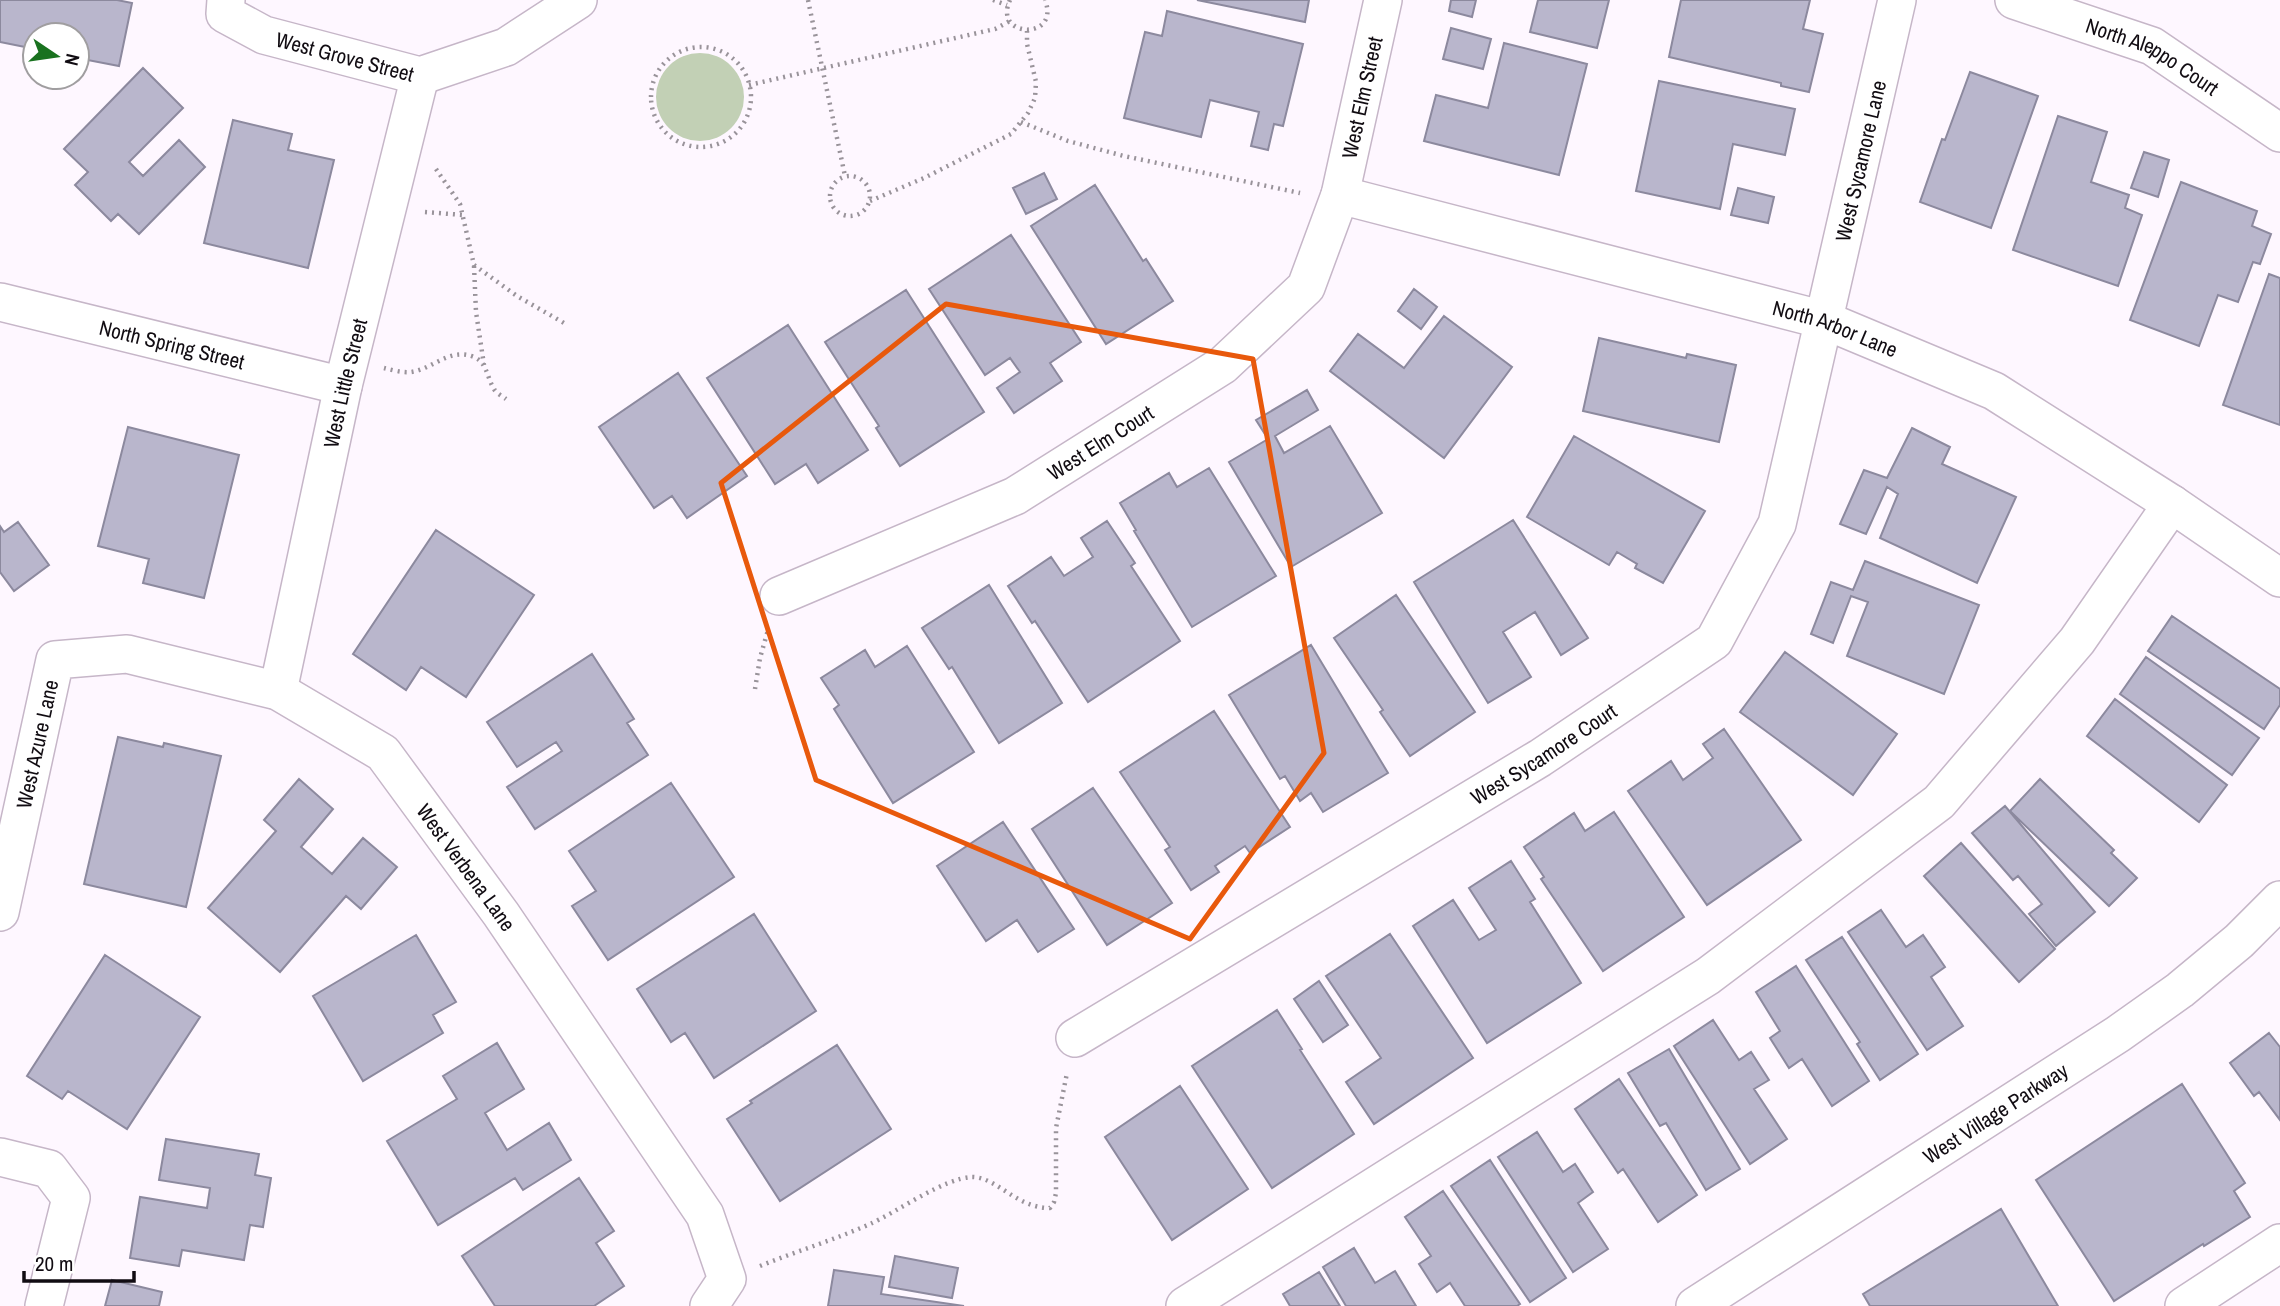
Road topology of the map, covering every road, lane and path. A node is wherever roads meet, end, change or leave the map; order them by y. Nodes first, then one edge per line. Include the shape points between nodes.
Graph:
1 (578, 0) edge
2 (808, 0) edge
3 (993, 0) edge
4 (1045, 0) edge
5 (1383, 0) edge
6 (1897, 0) edge
7 (2014, 0) edge
8 (1008, 3) edge
9 (225, 7) edge
10 (1010, 21) junction
11 (1027, 31) junction
12 (822, 68) junction
13 (420, 76) junction
14 (749, 85) junction
15 (1021, 122) junction
16 (2280, 133) edge
17 (845, 176) junction
18 (432, 179) dead end
19 (1340, 195) junction
20 (427, 201) dead end
21 (870, 201) junction
22 (463, 215) junction
23 (474, 265) junction
24 (0, 302) edge
25 (1824, 320) junction
26 (564, 323) dead end
27 (485, 366) junction
28 (346, 373) junction
29 (506, 400) dead end
30 (2172, 504) junction
31 (2280, 578) edge
32 (779, 596) joint
33 (55, 660) joint
34 (755, 689) dead end
35 (278, 691) junction
36 (2280, 900) edge
37 (0, 912) edge
38 (1075, 1038) joint
39 (0, 1157) edge
40 (2280, 1243) edge
41 (718, 1293) edge
42 (44, 1306) edge
43 (1185, 1306) edge
44 (1695, 1306) edge
45 (2184, 1306) edge

1 - 13 street, West Grove Street via 506,47
2 - 12 path
3 - 8 path
4 - 11 path via 1044,22
5 - 19 street, West Elm Street
6 - 25 street, West Sycamore Lane
7 - 16 street, North Aleppo Court via 2152,46
8 - 10 path
9 - 13 street, West Grove Street via 264,35
10 - 11 path
10 - 12 path via 995,29
11 - 15 path via 1035,98
12 - 14 path
12 - 17 path
13 - 28 street, West Little Street
14 - 14 path via 749,112 741,128 714,146 697,148 673,139 656,121 651,106 656,73 666,60 696,47 728,54 740,65
15 - 19 path via 1068,141 1182,170 1297,193
15 - 21 path via 992,145
17 - 21 path via 866,183
17 - 21 path via 835,182 830,194 837,212 857,216
18 - 22 path via 435,168
19 - 25 street, North Arbor Lane
19 - 32 street, West Elm Court via 1306,287 1223,365 1015,496
20 - 22 path via 424,212
22 - 23 path
23 - 26 path
23 - 27 path
24 - 28 street, North Spring Street
25 - 30 street, North Arbor Lane via 1994,391
25 - 38 street, West Sycamore Court via 1777,524 1714,640 1540,758
27 - 28 path via 475,357 458,355 410,373
27 - 29 path via 495,391
28 - 35 street, West Little Street
30 - 31 street, North Arbor Lane
30 - 43 street via 2077,641 1939,802 1708,976
32 - 34 path
33 - 35 street, West Verbena Lane via 127,654
33 - 37 street, West Azure Lane
35 - 41 street, West Verbena Lane via 383,753 502,914 705,1215
36 - 44 street, West Village Parkway via 2180,990 2118,1034
38 - 41 path via 1058,1113 1056,1193 1050,1208 1018,1201 973,1177 956,1181
39 - 42 street via 49,1169 71,1198
40 - 45 street

